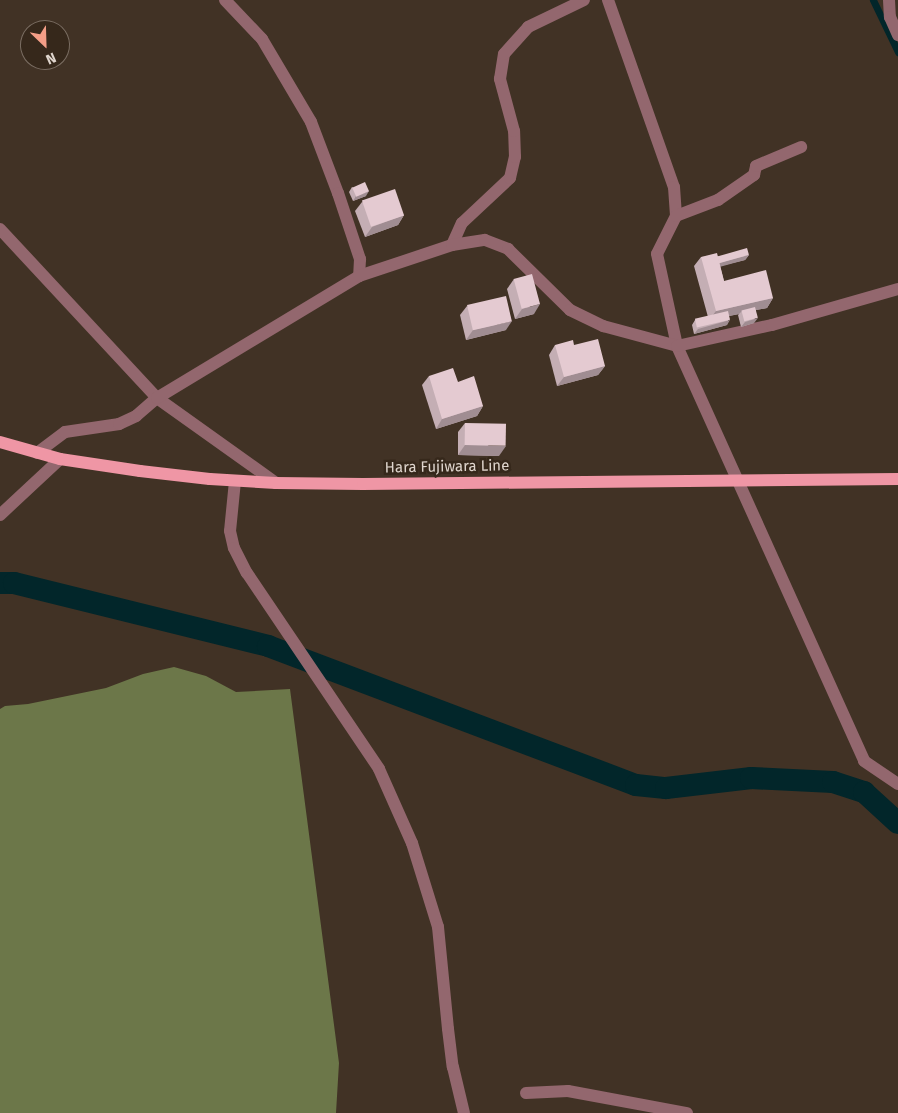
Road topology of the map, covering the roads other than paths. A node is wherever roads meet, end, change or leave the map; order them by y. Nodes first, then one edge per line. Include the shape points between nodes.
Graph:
1 (225, 0) edge
2 (584, 0) edge
3 (608, 0) edge
4 (889, 0) edge
5 (898, 35) edge
6 (801, 147) dead end
7 (676, 216) junction
8 (0, 229) edge
9 (452, 245) junction
10 (359, 276) junction
11 (898, 289) edge
12 (677, 346) junction
13 (157, 398) junction
14 (0, 442) edge
15 (37, 453) junction
16 (60, 459) junction
17 (739, 479) junction
18 (898, 479) edge
19 (235, 481) junction
20 (276, 483) junction
21 (0, 515) edge
22 (898, 784) edge
23 (526, 1093) dead end
24 (664, 1111) edge
25 (464, 1113) edge
26 (687, 1113) edge

1 - 10 street via 262,39 311,122 360,259
2 - 9 street via 528,27 504,54 500,79 514,131 515,157 510,178 462,223
3 - 7 street via 674,188
4 - 5 street via 890,17
6 - 7 street via 756,166 754,175 718,200
7 - 12 street via 657,254
8 - 13 street
9 - 10 street
9 - 12 street via 485,240 508,249 570,310 603,326
10 - 13 street
11 - 12 street via 772,325
12 - 17 street
13 - 15 street via 136,416 119,424 65,432
13 - 20 street
14 - 15 main road, Hara Fujiwara Line
15 - 16 main road, Hara Fujiwara Line
16 - 19 main road, Hara Fujiwara Line
16 - 21 street
17 - 18 main road, Hara Fujiwara Line
17 - 20 main road, Hara Fujiwara Line
17 - 22 street via 864,761
19 - 20 main road, Hara Fujiwara Line
19 - 25 street via 230,531 234,548 247,573 379,769 412,843 438,928 450,1048
23 - 24 street via 568,1091
24 - 26 street

